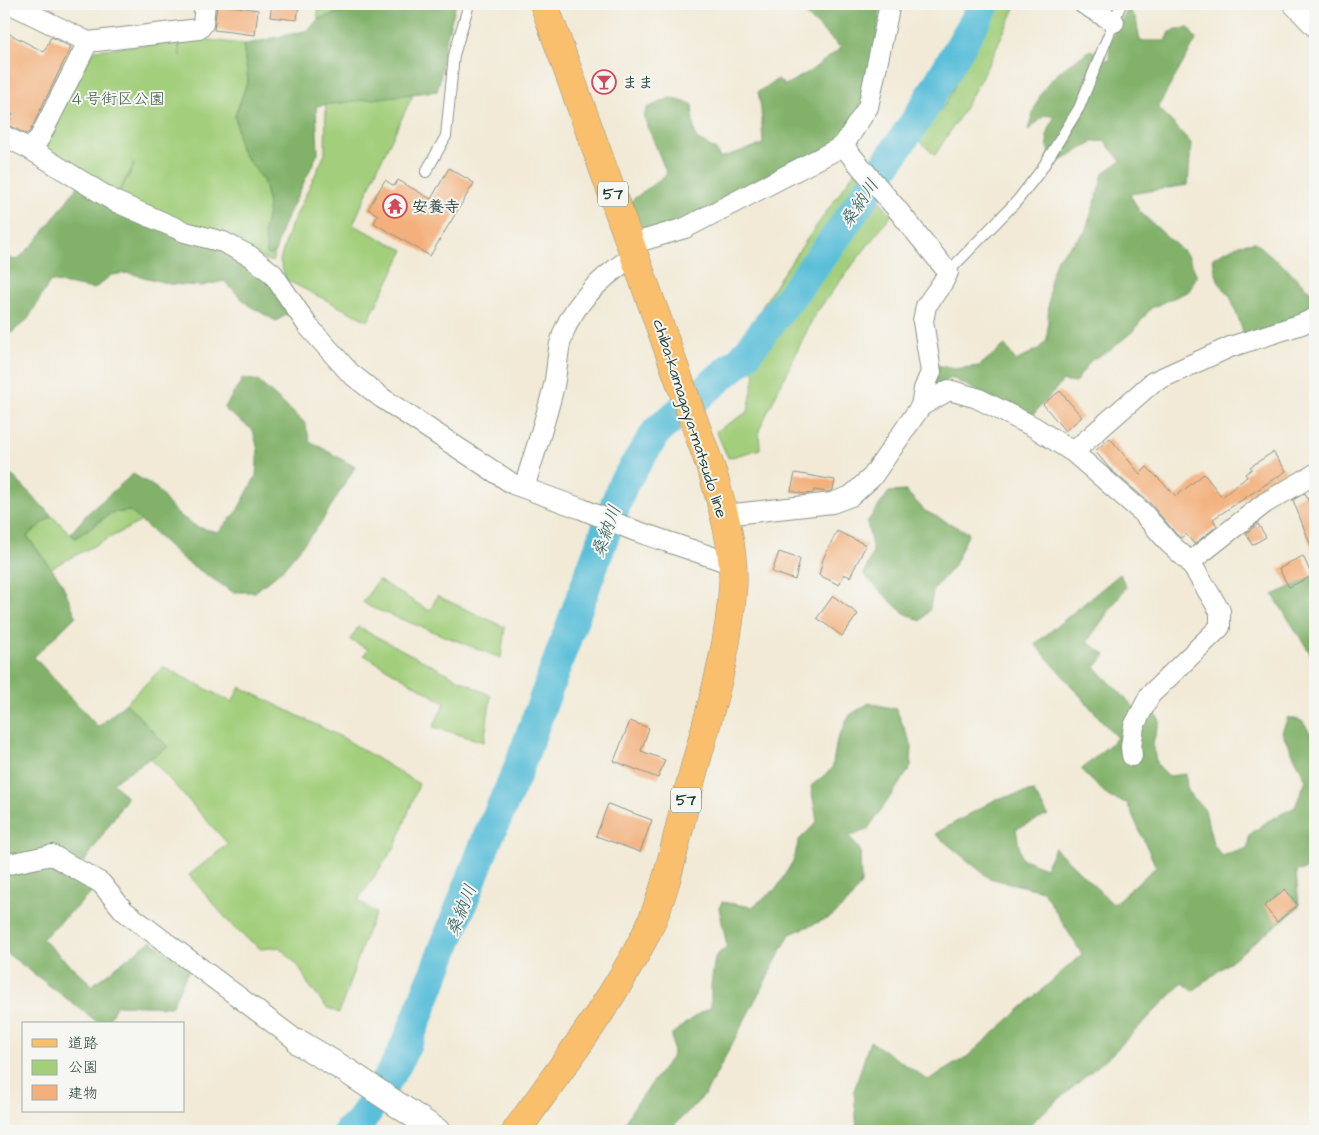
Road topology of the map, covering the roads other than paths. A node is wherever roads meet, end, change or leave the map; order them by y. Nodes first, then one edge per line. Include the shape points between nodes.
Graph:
1 (11, 4) edge
2 (206, 4) edge
3 (469, 4) edge
4 (544, 4) edge
5 (890, 4) edge
6 (1084, 4) edge
7 (1293, 4) edge
8 (1117, 13) edge
9 (1315, 27) edge
10 (88, 42) junction
11 (4, 136) edge
12 (842, 146) junction
13 (28, 148) junction
14 (426, 172) dead end
15 (633, 249) junction
16 (948, 272) junction
17 (1315, 318) edge
18 (921, 406) junction
19 (1073, 452) junction
20 (1315, 474) edge
21 (524, 488) junction
22 (725, 515) junction
23 (1190, 562) junction
24 (733, 566) junction
25 (1132, 756) dead end
26 (4, 865) edge
27 (300, 1043) joint
28 (437, 1131) edge
29 (516, 1131) edge

1 - 10 street
2 - 10 street via 203,24 199,29
3 - 14 lane via 454,55 446,136
4 - 15 main road, chiba-kamagaya-matsudo line / 57
5 - 12 street via 868,107
6 - 8 street
7 - 9 street
8 - 16 lane via 1079,108 1041,170
10 - 13 street via 39,139
11 - 13 street
12 - 15 street via 685,228
12 - 16 street
13 - 21 street via 114,201 185,232 223,242 250,256 273,274 308,326 350,373 382,398 513,484
15 - 21 street via 586,296 568,324 560,343 554,385
15 - 22 main road, chiba-kamagaya-matsudo line / 57
16 - 18 street via 926,306 923,321 931,372
17 - 19 street via 1230,346 1153,382
18 - 19 street via 949,390 977,398 1034,427
18 - 22 street via 872,477 851,496 832,503
19 - 23 street via 1142,512
20 - 23 street via 1265,503
21 - 24 street
22 - 24 main road, chiba-kamagaya-matsudo line / 57
23 - 25 street via 1220,611 1220,627 1150,696 1134,726
24 - 29 main road, chiba-kamagaya-matsudo line / 57 via 724,656 655,911 625,971
26 - 27 street via 52,855 101,883 124,911
27 - 28 street

